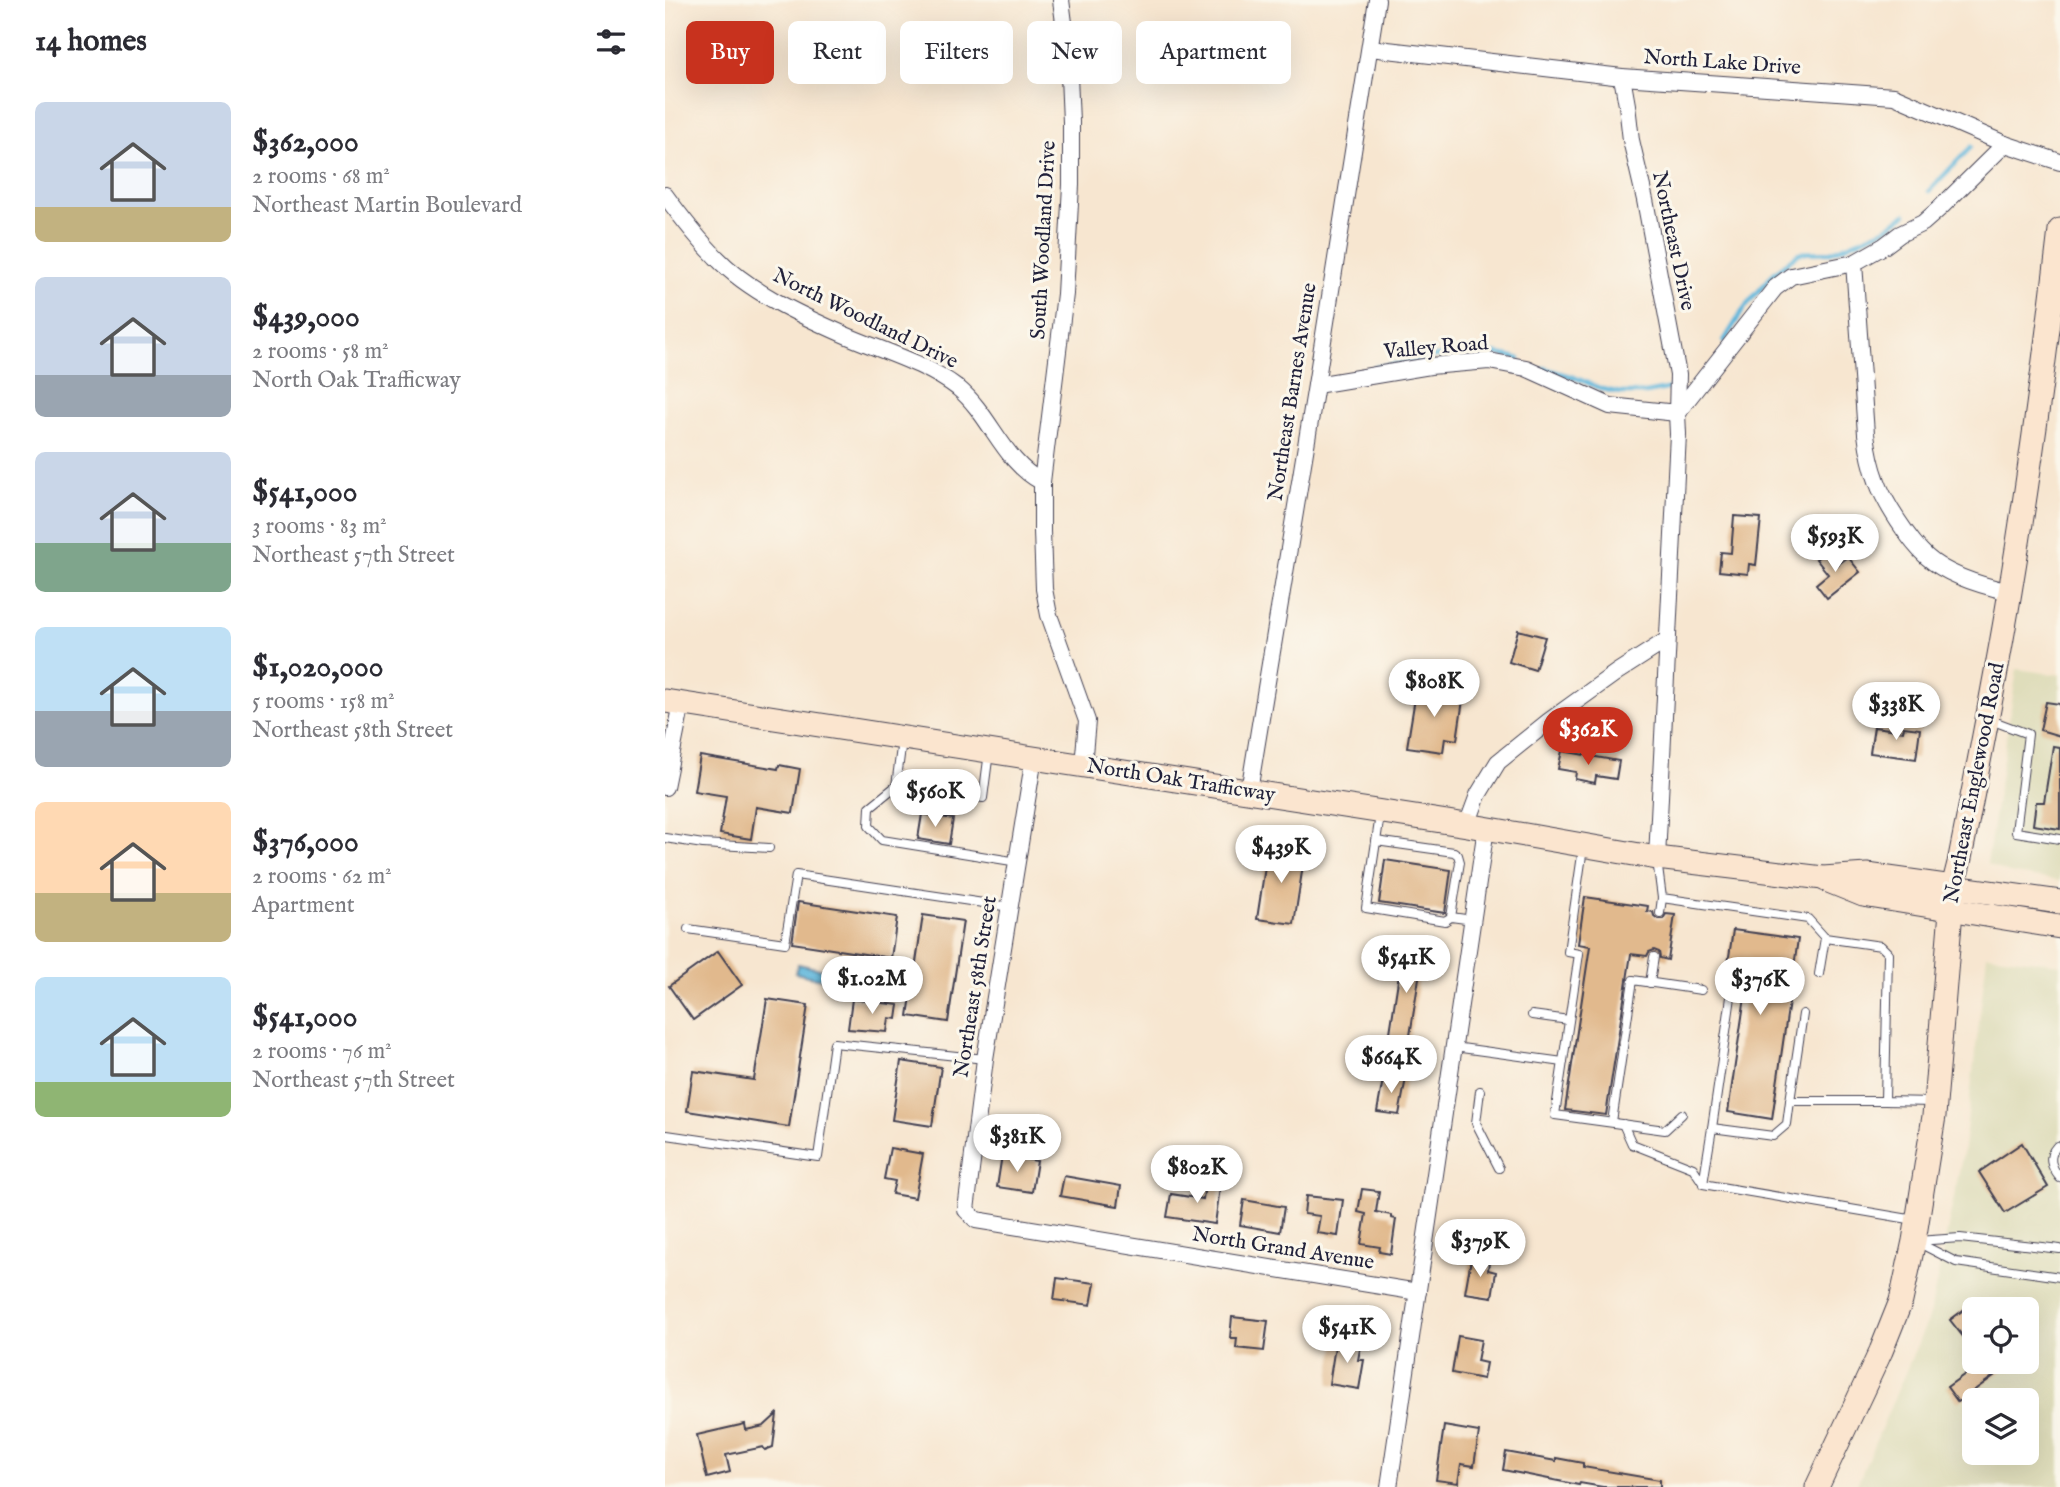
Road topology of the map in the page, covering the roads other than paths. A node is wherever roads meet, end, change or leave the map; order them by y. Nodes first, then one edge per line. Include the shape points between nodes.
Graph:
1 (1061, 0) edge
2 (1377, 0) edge
3 (1370, 48) junction
4 (1622, 77) junction
5 (2005, 144) junction
6 (2060, 162) edge
7 (665, 195) edge
8 (2060, 230) edge
9 (1854, 264) junction
10 (2055, 309) edge
11 (1316, 384) junction
12 (1677, 413) junction
13 (1042, 482) junction
14 (2010, 592) junction
15 (1667, 640) junction
16 (673, 702) edge
17 (1987, 719) junction
18 (903, 737) junction
19 (989, 751) junction
20 (1034, 758) junction
21 (1083, 765) junction
22 (896, 786) junction
23 (665, 787) edge
24 (1249, 791) junction
25 (1381, 811) junction
26 (1476, 826) junction
27 (665, 838) edge
28 (2060, 839) edge
29 (1376, 841) junction
30 (1583, 845) junction
31 (769, 848) dead end
32 (1657, 858) junction
33 (1018, 862) junction
34 (1662, 898) junction
35 (1952, 898) junction
36 (2060, 902) edge
37 (1010, 907) junction
38 (1660, 913) dead end
39 (1451, 917) junction
40 (1473, 920) junction
41 (2060, 927) edge
42 (688, 929) dead end
43 (1825, 938) junction
44 (1654, 957) dead end
45 (1819, 974) dead end
46 (1650, 983) junction
47 (1701, 990) dead end
48 (1731, 997) dead end
49 (1803, 1014) dead end
50 (1532, 1015) dead end
51 (1569, 1020) junction
52 (1454, 1047) junction
53 (985, 1059) junction
54 (1563, 1062) junction
55 (1481, 1091) dead end
56 (1790, 1101) junction
57 (1885, 1101) junction
58 (1936, 1102) junction
59 (1682, 1114) dead end
60 (1612, 1122) junction
61 (1623, 1124) junction
62 (1712, 1128) junction
63 (667, 1135) dead end
64 (2057, 1146) dead end
65 (1499, 1168) dead end
66 (2060, 1178) edge
67 (1703, 1184) junction
68 (976, 1220) joint
69 (1916, 1231) junction
70 (2060, 1249) edge
71 (2060, 1277) edge
72 (1418, 1292) junction
73 (1389, 1487) edge
74 (1817, 1487) edge

1 - 13 street, South Woodland Drive via 1069,67 1071,184 1065,294
2 - 3 street, Northeast Barnes Avenue
3 - 4 street, North Lake Drive
3 - 11 street, Northeast Barnes Avenue
4 - 5 street, North Lake Drive via 1894,96
4 - 12 street, Northeast Drive via 1630,140 1678,375
5 - 6 street, North Lake Drive
5 - 9 street via 1923,223
7 - 13 street, North Woodland Drive via 717,259 763,293 843,334 934,372 960,390 1021,469
8 - 10 main road, Northeast Englewood Road
9 - 12 street via 1791,276 1775,288
9 - 14 street via 1866,434 1878,484 1927,557 1961,577
10 - 14 main road, Northeast Englewood Road
11 - 12 street, Valley Road via 1489,361 1526,368 1610,406
11 - 24 street, Northeast Barnes Avenue
12 - 15 street, Northeast Drive
13 - 21 street, South Woodland Drive via 1044,589 1087,722
14 - 17 main road, Northeast Englewood Road
15 - 26 street via 1499,762 1478,794
15 - 32 street, Northeast Drive
16 - 18 main road, North Oak Trafficway
16 - 23 street
17 - 28 lane via 2028,734 2016,832
17 - 35 main road, Northeast Englewood Road
18 - 19 main road, North Oak Trafficway
18 - 22 lane
19 - 20 main road, North Oak Trafficway
19 - 22 lane via 983,798
20 - 21 main road, North Oak Trafficway
20 - 33 street, Northeast 58th Street
21 - 24 main road, North Oak Trafficway
22 - 33 lane via 870,807 869,826 882,839
24 - 25 main road, North Oak Trafficway
25 - 26 main road, North Oak Trafficway
25 - 29 lane
26 - 30 main road, North Oak Trafficway
26 - 40 street
27 - 31 lane
29 - 39 lane via 1458,855
29 - 39 lane via 1366,908 1445,921
30 - 32 main road, North Oak Trafficway
30 - 51 lane via 1568,952 1579,954
32 - 34 lane
32 - 35 main road, North Oak Trafficway via 1823,878 1863,895
33 - 37 street, Northeast 58th Street
34 - 38 lane
34 - 43 lane via 1808,919
35 - 36 main road, North Oak Trafficway
35 - 41 main road, North Oak Trafficway
35 - 58 main road, Northeast Englewood Road
37 - 42 lane via 796,875 785,943
37 - 53 street, Northeast 58th Street
39 - 40 lane
40 - 52 street
43 - 45 lane
43 - 57 lane via 1881,946 1888,953
44 - 46 lane
46 - 47 lane
46 - 60 lane via 1633,980
48 - 62 lane
49 - 56 lane
50 - 51 lane
51 - 54 lane
52 - 54 lane
52 - 72 street
53 - 63 lane via 834,1043 818,1157
53 - 68 street, Northeast 58th Street via 966,1210
54 - 60 lane via 1555,1115
55 - 65 lane via 1476,1123
56 - 57 lane
56 - 62 lane via 1787,1124 1773,1136
57 - 58 lane
58 - 69 main road, Northeast Englewood Road
59 - 61 lane via 1665,1130
60 - 61 lane
61 - 67 lane via 1632,1144 1692,1168
62 - 67 lane
64 - 66 lane via 2050,1159
67 - 69 lane
68 - 72 street, North Grand Avenue
69 - 70 lane
69 - 71 lane via 1956,1262
69 - 74 main road, Northeast Englewood Road via 1901,1301
72 - 73 street

